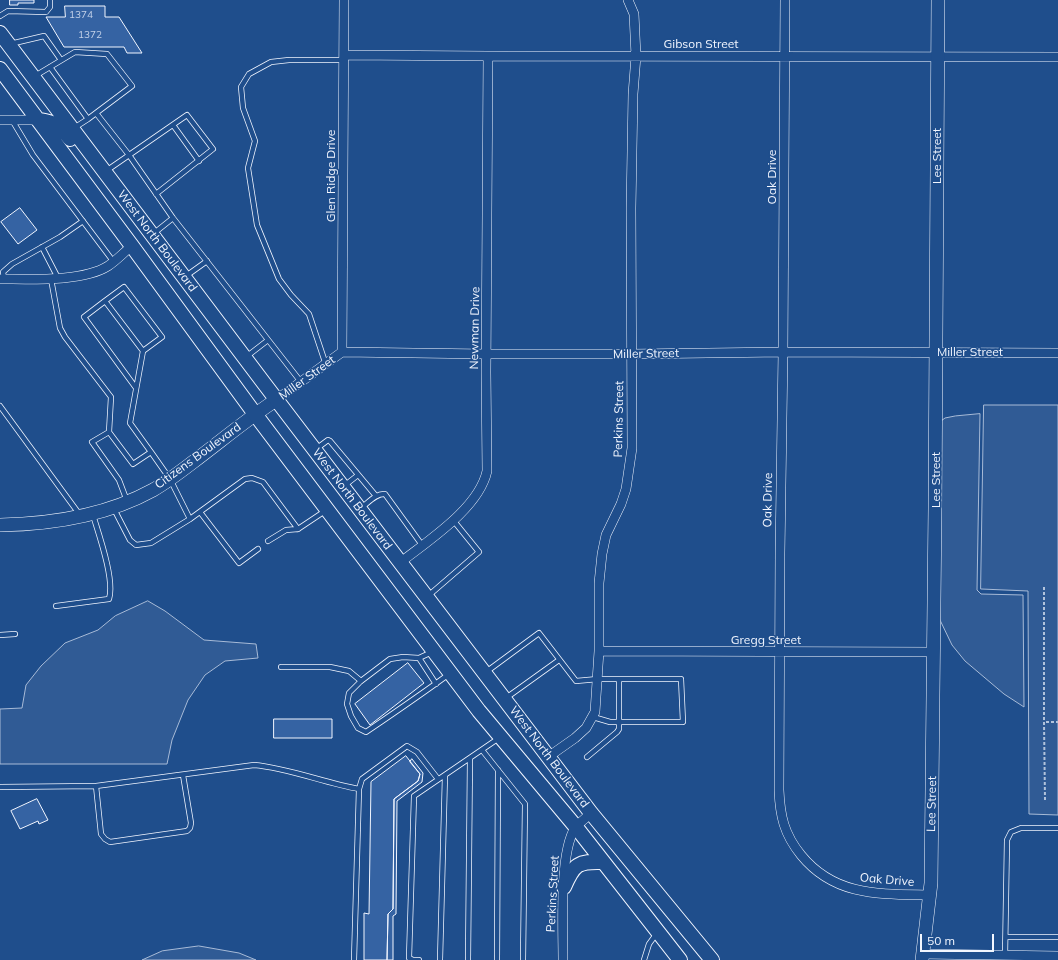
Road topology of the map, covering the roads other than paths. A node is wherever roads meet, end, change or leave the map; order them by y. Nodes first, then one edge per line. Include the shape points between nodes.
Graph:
1 (50, 0) edge
2 (344, 0) edge
3 (628, 0) edge
4 (785, 0) edge
5 (938, 0) edge
6 (0, 16) edge
7 (0, 33) edge
8 (9, 45) junction
9 (488, 56) junction
10 (636, 56) junction
11 (785, 56) junction
12 (938, 56) junction
13 (1058, 57) edge
14 (344, 58) junction
15 (61, 60) junction
16 (50, 67) junction
17 (0, 69) edge
18 (33, 77) junction
19 (96, 113) junction
20 (88, 119) junction
21 (0, 120) edge
22 (12, 120) junction
23 (39, 120) junction
24 (173, 125) junction
25 (73, 129) junction
26 (129, 155) junction
27 (199, 161) junction
28 (105, 172) junction
29 (156, 194) junction
30 (128, 203) junction
31 (173, 218) junction
32 (83, 221) junction
33 (152, 235) junction
34 (132, 246) junction
35 (42, 247) junction
36 (207, 261) junction
37 (113, 262) junction
38 (184, 278) junction
39 (2, 279) edge
40 (55, 279) junction
41 (105, 301) junction
42 (268, 340) junction
43 (143, 351) junction
44 (342, 352) junction
45 (783, 352) junction
46 (936, 352) junction
47 (1058, 353) edge
48 (486, 354) junction
49 (632, 354) junction
50 (245, 358) junction
51 (326, 365) junction
52 (301, 383) junction
53 (136, 388) junction
54 (276, 400) junction
55 (0, 406) edge
56 (255, 414) junction
57 (109, 432) junction
58 (315, 450) junction
59 (151, 452) junction
60 (358, 475) junction
61 (170, 479) junction
62 (343, 487) junction
63 (376, 496) junction
64 (127, 502) junction
65 (114, 508) junction
66 (360, 509) junction
67 (327, 510) junction
68 (200, 512) junction
69 (87, 515) junction
70 (190, 519) junction
71 (453, 520) junction
72 (0, 525) edge
73 (298, 529) junction
74 (268, 541) dead end
75 (422, 545) junction
76 (258, 549) dead end
77 (401, 562) junction
78 (427, 597) junction
79 (56, 606) dead end
80 (15, 634) dead end
81 (0, 635) edge
82 (434, 651) junction
83 (599, 651) junction
84 (779, 652) junction
85 (934, 652) junction
86 (419, 658) junction
87 (559, 660) junction
88 (281, 667) dead end
89 (451, 673) junction
90 (484, 673) junction
91 (598, 679) junction
92 (619, 679) junction
93 (361, 681) junction
94 (436, 684) junction
95 (505, 699) junction
96 (593, 717) junction
97 (619, 722) junction
98 (500, 737) junction
99 (482, 750) junction
100 (548, 757) junction
101 (587, 757) dead end
102 (470, 758) junction
103 (498, 770) junction
104 (183, 775) junction
105 (445, 775) junction
106 (438, 779) junction
107 (96, 786) junction
108 (0, 787) edge
109 (359, 788) junction
110 (591, 814) junction
111 (576, 828) junction
112 (1058, 828) edge
113 (603, 862) junction
114 (564, 887) junction
115 (930, 895) junction
116 (658, 932) junction
117 (1006, 937) junction
118 (1058, 937) edge
119 (1058, 956) edge
120 (923, 957) edge
121 (1010, 957) edge
122 (354, 960) edge
123 (419, 960) edge
124 (440, 960) edge
125 (468, 960) edge
126 (497, 960) edge
127 (523, 960) edge
128 (563, 960) edge
129 (644, 960) edge
130 (680, 960) edge
131 (712, 960) edge

1 - 6 lane via 50,7 46,12 8,10
2 - 14 street, Glen Ridge Drive
3 - 10 street, Perkins Street via 634,14
4 - 11 street, Oak Drive
5 - 12 street, Lee Street
7 - 8 main road, West North Boulevard
8 - 15 lane via 44,36
8 - 18 main road, West North Boulevard
9 - 10 street, Gibson Street
9 - 14 street, Gibson Street
9 - 48 street, Newman Drive
10 - 11 street, Gibson Street
10 - 49 street, Perkins Street via 633,94
11 - 12 street, Gibson Street
11 - 45 street, Oak Drive
12 - 13 street, Gibson Street
12 - 46 street, Lee Street
14 - 44 street, Glen Ridge Drive
14 - 51 lane via 271,62 249,74 241,87 243,108 255,141 248,168 257,225 279,279 309,314
15 - 16 lane
15 - 19 lane via 75,52 107,54 132,86
16 - 18 lane
16 - 20 lane
17 - 23 main road, West North Boulevard
18 - 25 main road, West North Boulevard
19 - 20 lane
19 - 26 lane
20 - 25 lane
21 - 22 street
22 - 23 street
22 - 32 lane via 33,154
23 - 30 main road via 60,127 114,198
23 - 34 main road, West North Boulevard
24 - 26 lane
24 - 27 lane
24 - 27 lane via 187,115 213,150
25 - 28 main road, West North Boulevard
26 - 28 lane
26 - 29 lane
27 - 29 lane
28 - 30 main road, West North Boulevard
29 - 31 lane
30 - 33 main road, West North Boulevard
31 - 33 lane
31 - 36 lane
32 - 35 lane
32 - 37 lane
33 - 38 main road, West North Boulevard
34 - 37 street
34 - 56 main road, West North Boulevard
35 - 39 lane via 12,264 3,272
35 - 40 lane
36 - 38 lane
36 - 42 lane
37 - 40 street via 99,271
38 - 50 main road, West North Boulevard
39 - 40 street
40 - 57 lane via 60,328 111,397
41 - 43 lane
41 - 43 lane via 124,287 162,337
41 - 53 lane via 84,317
42 - 50 lane
42 - 52 lane
43 - 53 lane
44 - 48 street, Miller Street
44 - 51 street, Miller Street
45 - 46 street, Miller Street
45 - 49 street, Miller Street
45 - 84 street, Oak Drive
46 - 47 street, Miller Street
46 - 85 street, Lee Street
48 - 49 street, Miller Street
48 - 71 street, Newman Drive via 487,470 481,488
49 - 83 street, Perkins Street via 630,467 626,489 606,535 602,554 599,583
50 - 54 main road, West North Boulevard
51 - 52 street, Miller Street
52 - 54 street, Miller Street
53 - 59 lane via 130,423
54 - 56 street, Miller Street
54 - 58 main road, West North Boulevard
55 - 69 lane
56 - 61 street, Citizens Boulevard
56 - 67 main road, West North Boulevard
57 - 59 lane via 133,464
57 - 64 lane via 92,442 119,480
58 - 60 lane via 330,441
58 - 62 main road, West North Boulevard
59 - 61 lane
60 - 62 lane
60 - 63 lane
61 - 64 street, Citizens Boulevard
61 - 70 lane
62 - 66 main road, West North Boulevard
63 - 66 lane
63 - 75 lane via 385,494
64 - 65 street, Citizens Boulevard
65 - 69 street, Citizens Boulevard
65 - 70 lane via 130,540 136,545 151,543
66 - 77 main road, West North Boulevard
67 - 73 lane
67 - 82 main road, West North Boulevard
68 - 70 lane
68 - 73 lane via 245,479 252,478 263,482
68 - 76 lane via 239,563
69 - 72 street, Citizens Boulevard via 45,523
69 - 79 lane via 107,563 111,594 109,599
71 - 75 street, Newman Drive
71 - 78 lane via 479,552
73 - 74 lane via 286,530
75 - 77 street, Newman Drive
77 - 78 main road, West North Boulevard
78 - 90 main road, West North Boulevard
80 - 81 lane
82 - 86 lane
82 - 89 main road, West North Boulevard
83 - 84 street, Gregg Street
83 - 91 street, Perkins Street
84 - 85 street, Gregg Street
84 - 115 street, Oak Drive via 780,807 787,834 807,862 830,881 882,894
85 - 115 street, Lee Street
86 - 93 lane via 390,659
86 - 94 lane
87 - 90 lane via 539,633
87 - 91 lane via 576,681
87 - 95 lane
88 - 93 lane via 330,667 349,671
89 - 94 lane
89 - 98 main road, West North Boulevard
90 - 95 main road, West North Boulevard
91 - 92 lane
91 - 96 street, Perkins Street via 597,703
92 - 97 lane
92 - 97 lane via 681,679 683,722
93 - 94 lane via 349,694 347,704 358,728 366,732
95 - 100 main road, West North Boulevard
96 - 97 lane
96 - 100 street, Perkins Street via 575,738
97 - 101 lane via 617,732
98 - 99 lane
98 - 111 main road, West North Boulevard
99 - 102 lane
99 - 103 lane
100 - 110 main road, West North Boulevard
102 - 105 lane
102 - 125 lane
103 - 126 lane
103 - 127 lane via 525,804
104 - 107 lane
104 - 107 lane via 191,823 187,831 110,842 101,834
104 - 109 lane via 254,765
105 - 106 lane
105 - 124 lane
106 - 109 lane via 417,752 407,746 362,779
106 - 123 lane via 414,796 410,958
107 - 108 lane
109 - 122 lane
110 - 111 street, Perkins Street
110 - 131 main road, West North Boulevard
111 - 113 main road, West North Boulevard
111 - 114 street, Perkins Street via 565,861
112 - 117 lane via 1021,828 1011,832 1007,840
113 - 114 main road via 582,863 573,869
113 - 116 main road, West North Boulevard
114 - 128 street, Perkins Street
115 - 120 street, Lee Street
116 - 129 lane via 649,944
116 - 130 main road, West North Boulevard
117 - 118 lane
117 - 121 lane
119 - 121 street
120 - 121 street

